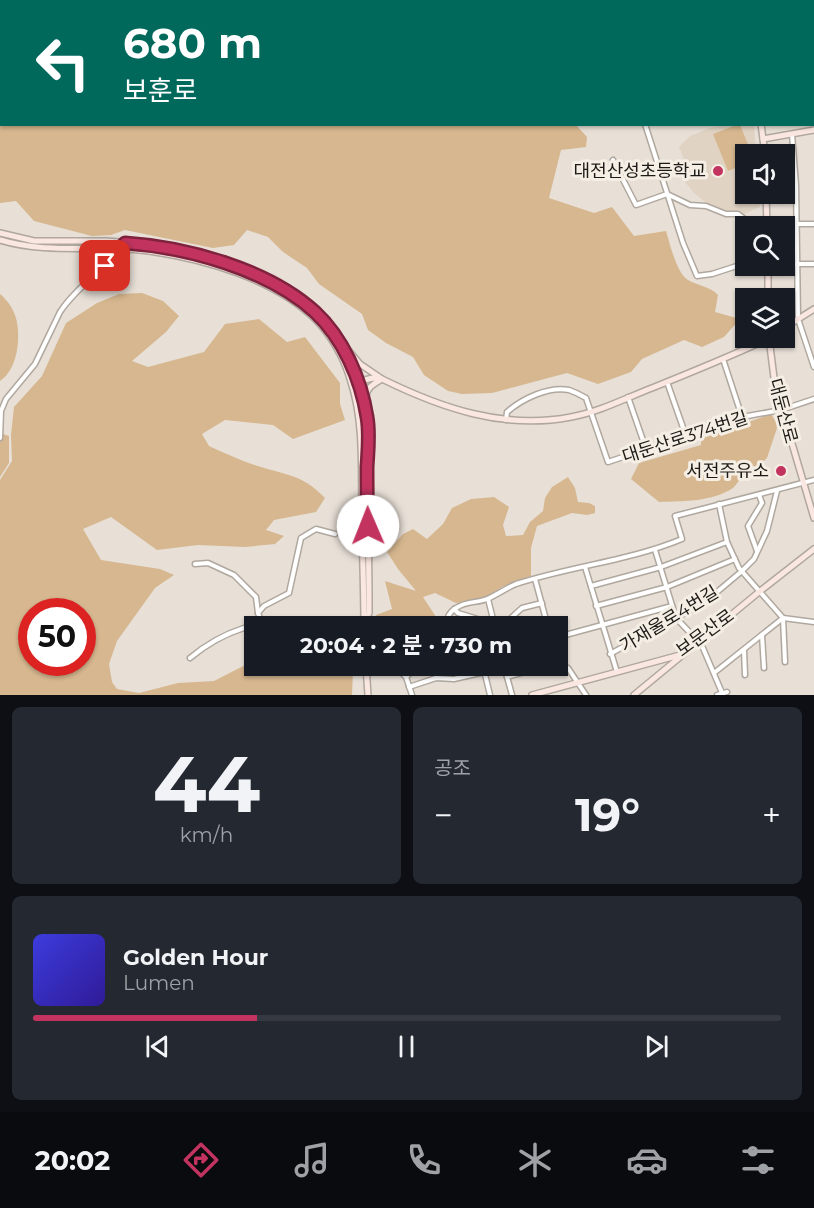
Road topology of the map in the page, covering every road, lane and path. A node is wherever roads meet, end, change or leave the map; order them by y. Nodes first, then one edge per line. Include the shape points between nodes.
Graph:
1 (646, 126) edge
2 (761, 126) edge
3 (814, 130) edge
4 (792, 134) junction
5 (763, 139) junction
6 (764, 144) edge
7 (613, 160) dead end
8 (667, 194) junction
9 (741, 216) edge
10 (796, 224) junction
11 (814, 224) edge
12 (0, 233) edge
13 (0, 240) edge
14 (125, 243) junction
15 (120, 250) junction
16 (797, 264) junction
17 (814, 264) edge
18 (735, 267) edge
19 (814, 309) edge
20 (798, 319) junction
21 (795, 321) edge
22 (333, 333) junction
23 (747, 348) edge
24 (770, 348) edge
25 (723, 359) junction
26 (814, 367) edge
27 (382, 379) junction
28 (667, 382) junction
29 (355, 383) junction
30 (628, 397) junction
31 (814, 399) edge
32 (781, 410) junction
33 (590, 412) junction
34 (367, 417) junction
35 (742, 417) junction
36 (506, 420) junction
37 (686, 436) junction
38 (0, 439) edge
39 (0, 445) edge
40 (646, 449) junction
41 (814, 480) edge
42 (804, 484) junction
43 (777, 491) junction
44 (759, 495) junction
45 (719, 504) junction
46 (814, 518) edge
47 (335, 534) dead end
48 (727, 542) junction
49 (814, 549) edge
50 (655, 550) junction
51 (757, 552) junction
52 (735, 560) junction
53 (195, 564) dead end
54 (585, 567) junction
55 (661, 567) junction
56 (742, 571) junction
57 (535, 579) junction
58 (591, 586) junction
59 (667, 587) junction
60 (759, 592) junction
61 (488, 599) junction
62 (542, 603) junction
63 (596, 606) junction
64 (672, 606) junction
65 (454, 609) junction
66 (258, 613) junction
67 (259, 616) edge
68 (364, 616) edge
69 (368, 616) edge
70 (449, 616) edge
71 (465, 616) edge
72 (493, 616) edge
73 (513, 616) edge
74 (545, 616) edge
75 (676, 618) junction
76 (783, 618) junction
77 (814, 622) edge
78 (602, 625) junction
79 (244, 630) edge
80 (568, 634) edge
81 (762, 635) junction
82 (699, 641) junction
83 (744, 649) junction
84 (610, 654) junction
85 (681, 655) junction
86 (190, 658) dead end
87 (785, 662) dead end
88 (568, 668) edge
89 (764, 668) dead end
90 (617, 672) junction
91 (714, 672) junction
92 (745, 675) dead end
93 (367, 676) edge
94 (467, 676) edge
95 (486, 676) edge
96 (511, 676) edge
97 (406, 677) edge
98 (507, 677) joint
99 (578, 682) junction
100 (410, 687) junction
101 (723, 694) edge
102 (368, 695) edge
103 (412, 695) edge
104 (490, 695) edge
105 (512, 695) edge
106 (532, 695) edge
107 (586, 695) edge
108 (634, 695) edge

1 - 8 street
2 - 5 main road
3 - 4 main road
4 - 5 main road
4 - 10 street
5 - 6 main road
7 - 8 street via 636,205
8 - 9 street via 690,205
8 - 18 street via 697,276
10 - 11 street
10 - 16 street
12 - 14 main road via 34,241
13 - 15 main road via 46,248
14 - 15 street
14 - 22 main road via 193,253 250,274 288,291 315,312
15 - 29 main road via 187,257 232,272 292,300 316,320
15 - 38 street via 65,304 35,364 6,399 1,411
16 - 17 street
16 - 20 street
19 - 20 main road
20 - 21 main road
20 - 26 street
22 - 27 main road via 360,364
22 - 29 main road via 342,346
23 - 25 main road
24 - 32 main road, 대둔산로
25 - 28 main road
25 - 35 street
27 - 29 main road
27 - 34 main road via 367,391
27 - 36 main road via 451,408
28 - 30 main road
28 - 37 street
29 - 34 main road
29 - 68 main road
30 - 33 main road
30 - 40 street
31 - 32 street, 대둔산로374번길
32 - 35 street, 대둔산로374번길
32 - 42 main road, 대둔산로
33 - 36 main road via 549,420
33 - 36 street via 586,398 560,390 527,398 507,412
33 - 40 street, 대둔산로374번길 via 608,462
34 - 69 main road
35 - 37 street, 대둔산로374번길
37 - 40 street, 대둔산로374번길
38 - 39 street
41 - 42 street
42 - 43 street
42 - 46 main road, 대둔산로
43 - 44 street
43 - 51 street, 가재울로4번길
44 - 45 street
44 - 51 street via 762,503 748,526
45 - 48 street
45 - 50 street via 675,516 682,539
47 - 66 street via 316,529 301,538 289,593
48 - 52 street
48 - 55 street
49 - 60 main road, 보문산로
50 - 54 street
50 - 55 street
51 - 56 street, 가재울로4번길
52 - 56 street
52 - 59 street
53 - 66 street via 208,563 234,574 256,597
54 - 57 street
54 - 58 street
55 - 58 street
55 - 59 street
56 - 60 street
56 - 75 street, 가재울로4번길 via 705,602
57 - 61 street via 507,587
57 - 62 street
58 - 63 street
59 - 63 street
59 - 64 street
60 - 76 street
60 - 82 main road, 보문산로
61 - 65 street
61 - 72 street
62 - 73 street via 522,608
62 - 74 street
63 - 78 street
64 - 75 street
64 - 78 street
65 - 70 street
65 - 71 street
66 - 67 street
75 - 82 street
75 - 84 street, 가재울로4번길
76 - 77 street
76 - 81 street
76 - 87 street
78 - 80 street
78 - 84 street
79 - 86 street via 209,644
81 - 83 street
81 - 89 street
82 - 85 main road, 보문산로
82 - 91 street
83 - 91 street
83 - 92 street
84 - 90 street
85 - 90 main road, 보문산로
85 - 108 main road
88 - 99 street
90 - 99 main road, 보문산로
91 - 101 street
93 - 102 main road
94 - 100 street via 436,678
95 - 104 street
96 - 98 street
97 - 100 street
98 - 105 street
99 - 106 main road, 보문산로
99 - 107 street
100 - 103 street

